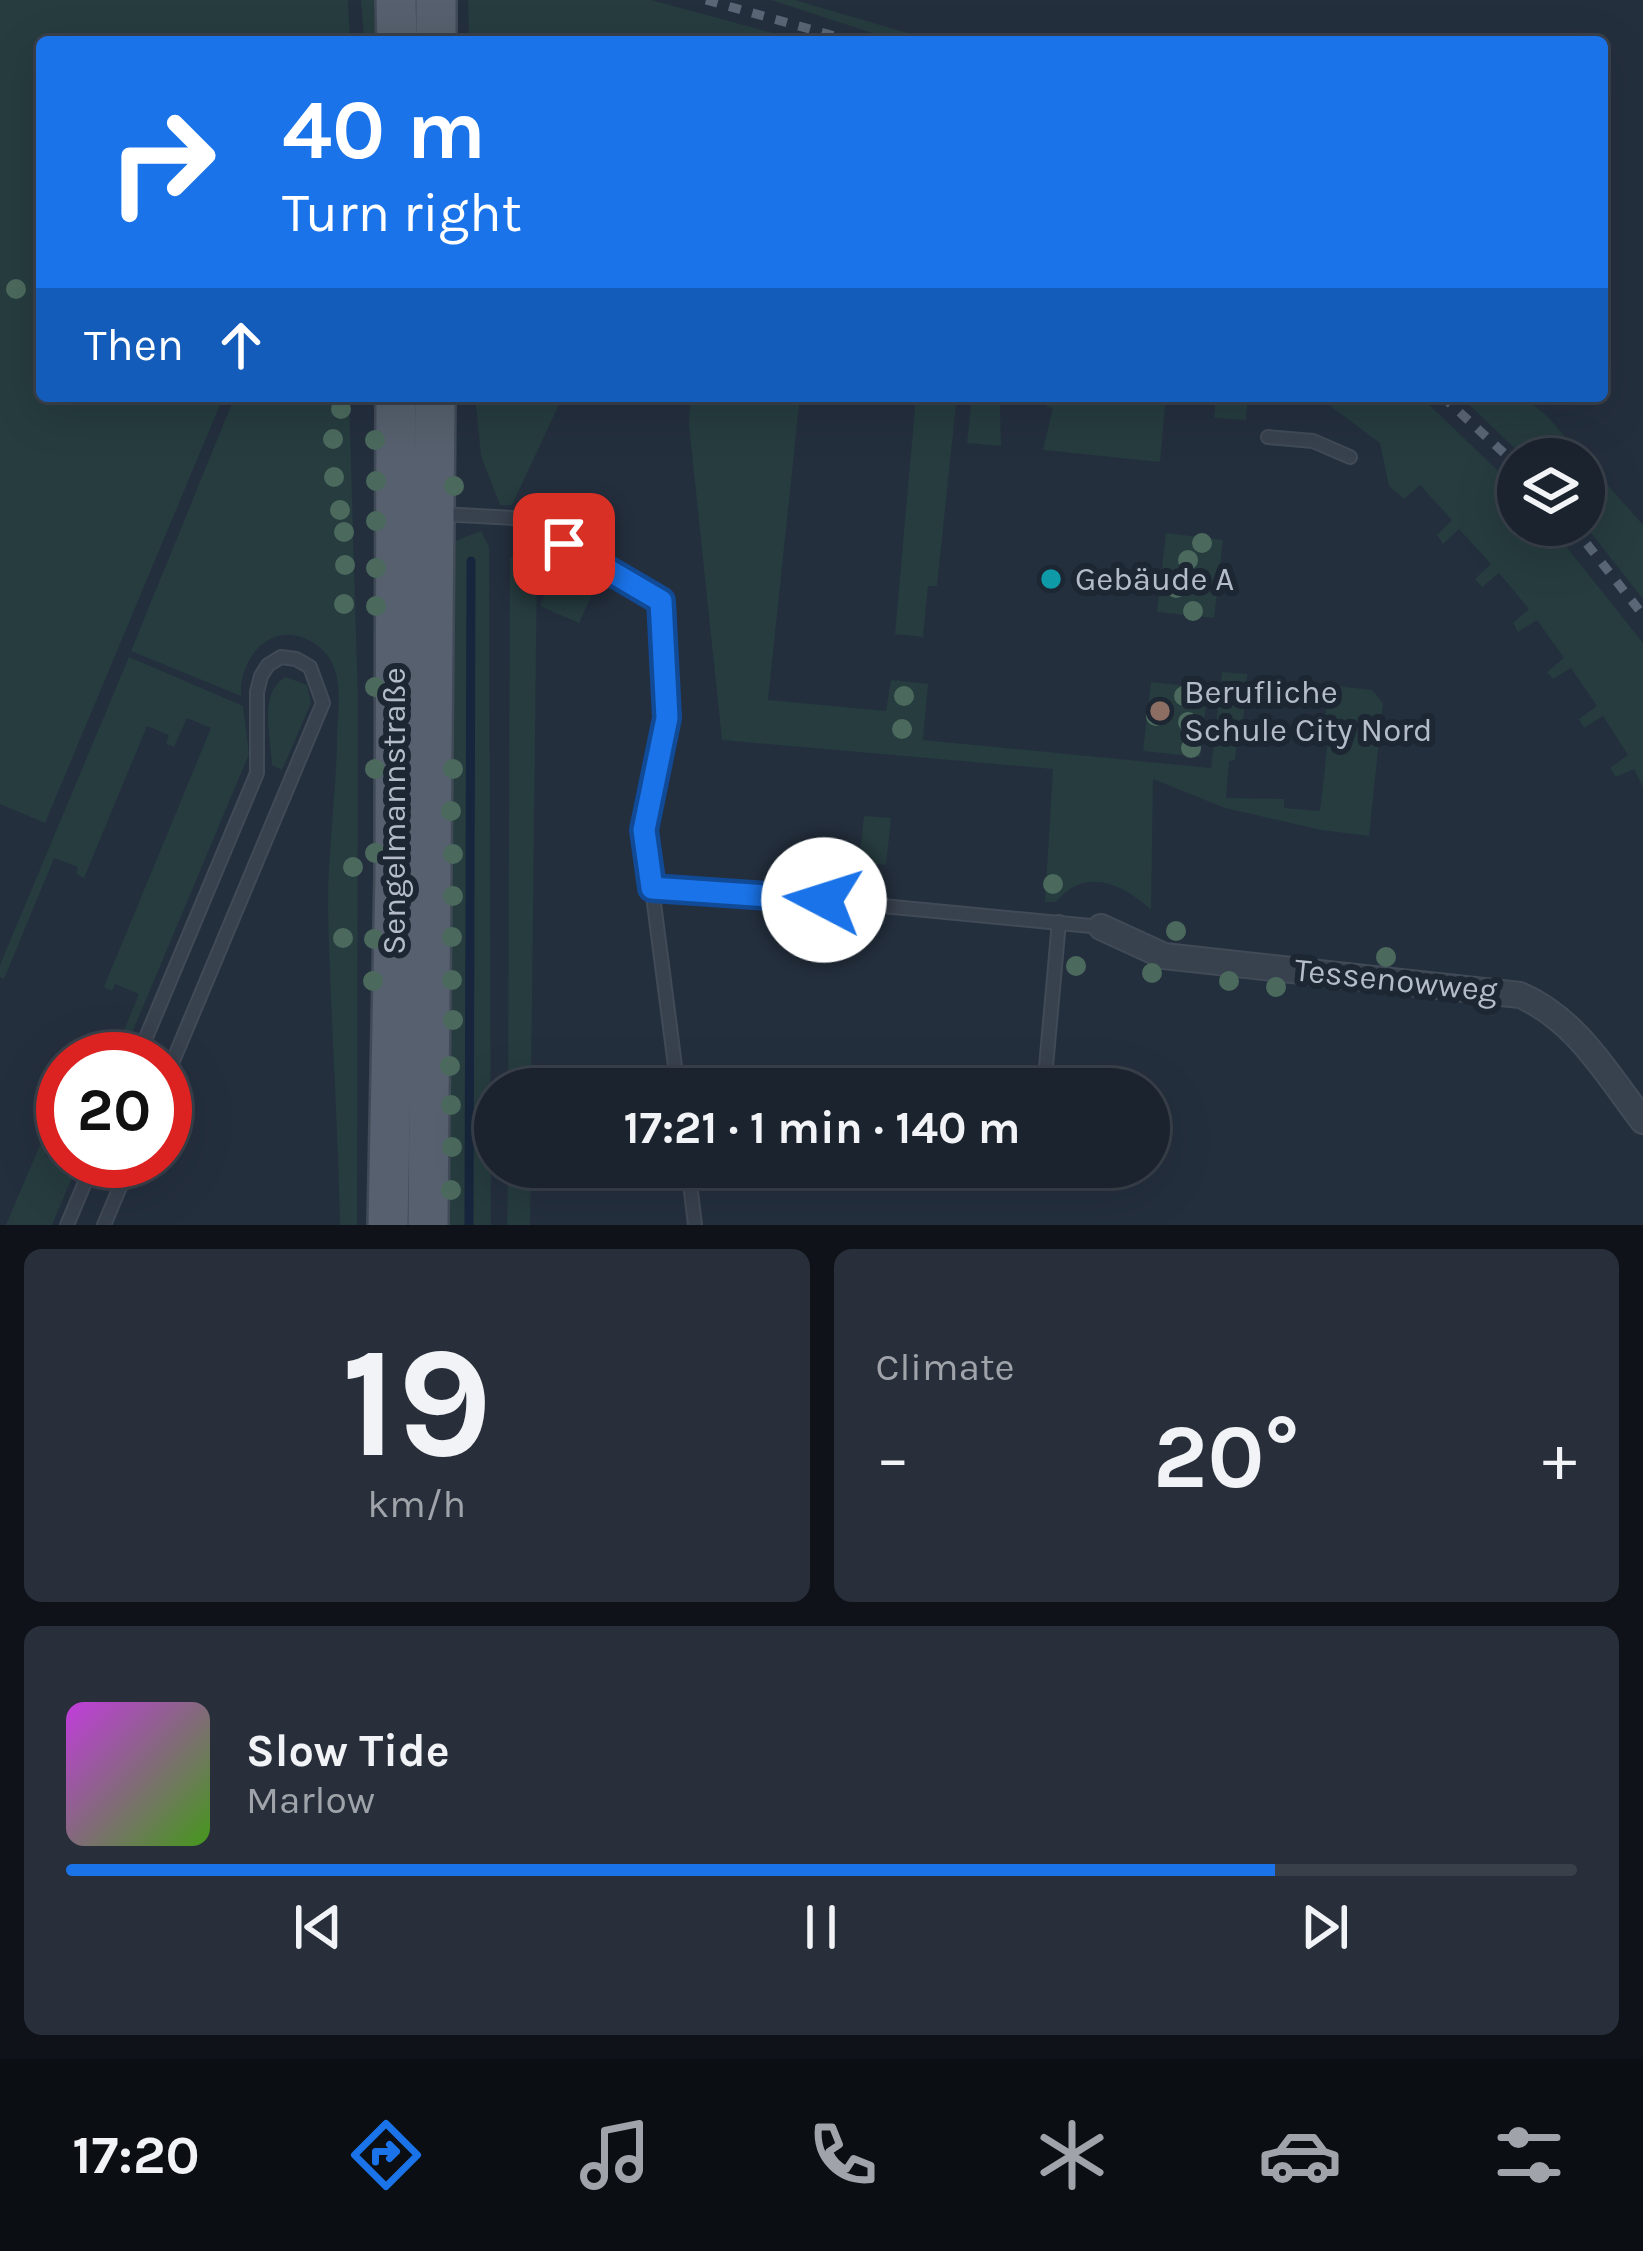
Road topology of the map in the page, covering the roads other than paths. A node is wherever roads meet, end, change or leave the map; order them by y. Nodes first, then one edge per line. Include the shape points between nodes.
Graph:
1 (396, 0) edge
2 (436, 0) edge
3 (397, 36) edge
4 (436, 36) edge
5 (396, 402) edge
6 (435, 402) edge
7 (1268, 437) dead end
8 (1350, 457) dead end
9 (434, 514) junction
10 (652, 888) junction
11 (1060, 922) junction
12 (1101, 926) joint
13 (148, 1032) edge
14 (185, 1032) edge
15 (675, 1068) edge
16 (1046, 1068) edge
17 (1643, 1121) edge
18 (83, 1188) edge
19 (120, 1188) edge
20 (691, 1188) edge
21 (67, 1225) edge
22 (104, 1225) edge
23 (388, 1225) edge
24 (428, 1225) edge
25 (695, 1225) edge

1 - 3 main road
2 - 4 main road
5 - 23 main road, Sengelmannstraße
6 - 9 main road, Sengelmannstraße
7 - 8 lane via 1313,441
9 - 10 lane via 514,518 661,601 667,718 644,830
9 - 24 main road, Sengelmannstraße
10 - 11 lane
10 - 15 lane
11 - 12 lane
11 - 16 lane
12 - 17 street, Tessenowweg via 1164,956 1520,994 1571,1028
13 - 14 lane via 257,773 261,676 281,657 296,659 310,667 323,703
18 - 21 lane
19 - 22 lane
20 - 25 lane

